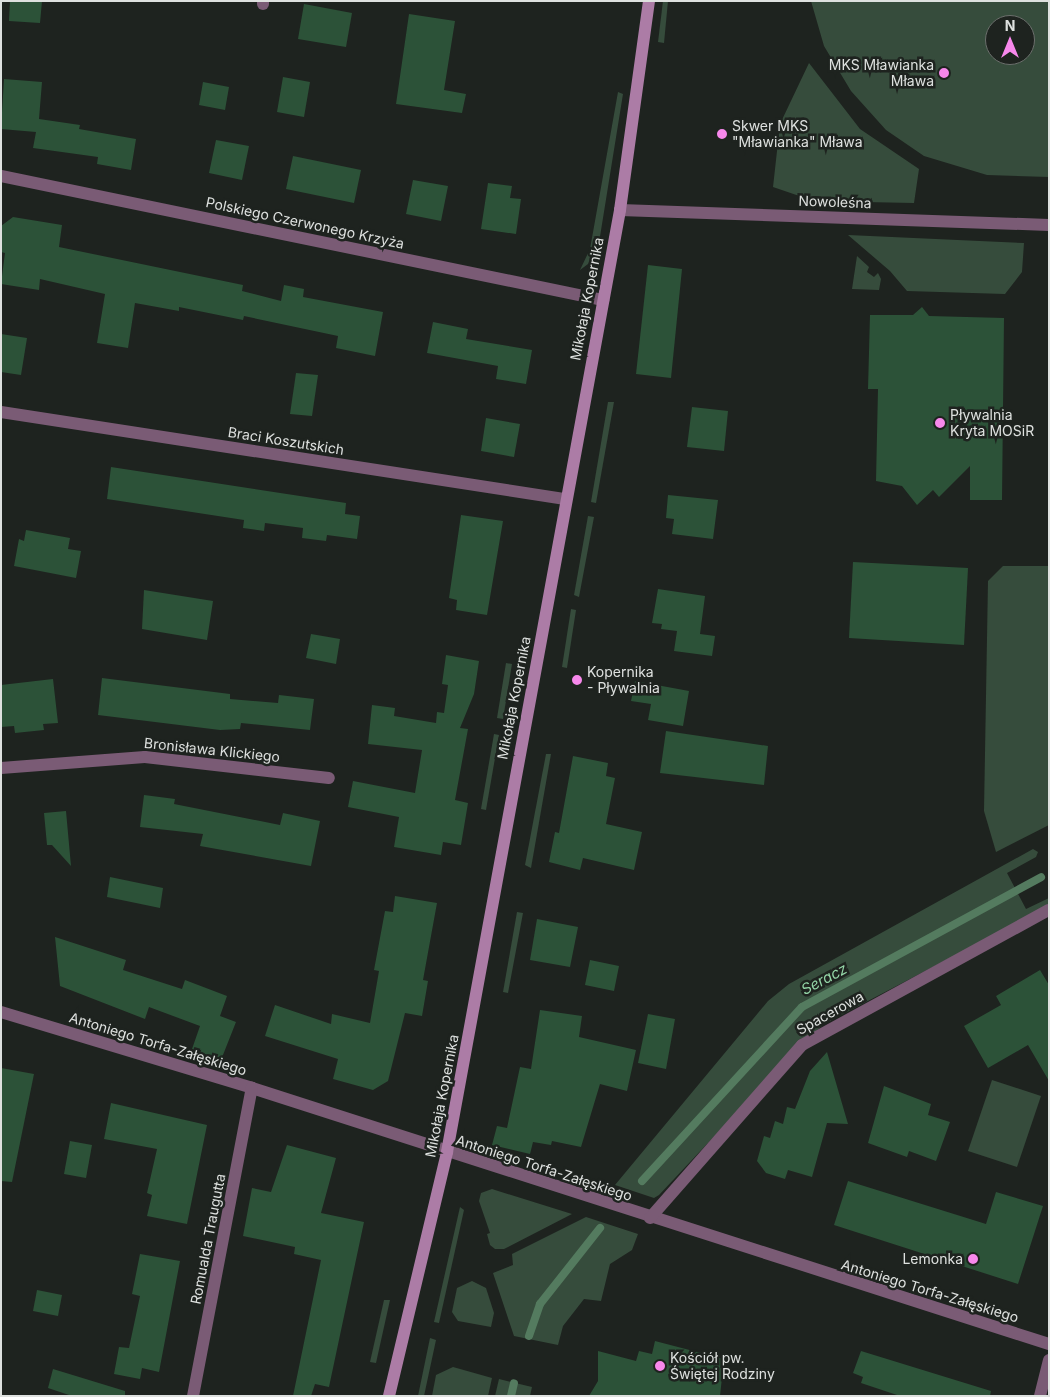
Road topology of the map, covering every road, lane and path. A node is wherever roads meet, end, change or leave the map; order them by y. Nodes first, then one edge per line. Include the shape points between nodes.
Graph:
1 (648, 1) edge
2 (1, 176) edge
3 (620, 210) junction
4 (1049, 225) edge
5 (603, 300) junction
6 (1, 412) edge
7 (565, 499) junction
8 (1, 768) edge
9 (329, 778) dead end
10 (1049, 910) edge
11 (1, 1012) edge
12 (252, 1088) junction
13 (447, 1152) junction
14 (650, 1218) junction
15 (1049, 1344) edge
16 (1049, 1360) edge
17 (193, 1396) edge
18 (389, 1396) edge
19 (1040, 1396) edge

1 - 3 street, Mikołaja Kopernika
2 - 5 street, Polskiego Czerwonego Krzyża
3 - 4 street, Nowoleśna
3 - 5 street, Mikołaja Kopernika
5 - 7 street, Mikołaja Kopernika
6 - 7 street, Braci Koszutskich
7 - 13 street, Mikołaja Kopernika
8 - 9 street, Bronisława Klickiego via 145,756
10 - 14 street, Spacerowa via 802,1045
11 - 12 street, Antoniego Torfa-Załęskiego
12 - 13 street, Antoniego Torfa-Załęskiego
12 - 17 street, Romualda Traugutta
13 - 14 street, Antoniego Torfa-Załęskiego
13 - 18 street, Mikołaja Kopernika
14 - 15 street, Antoniego Torfa-Załęskiego
16 - 19 street

